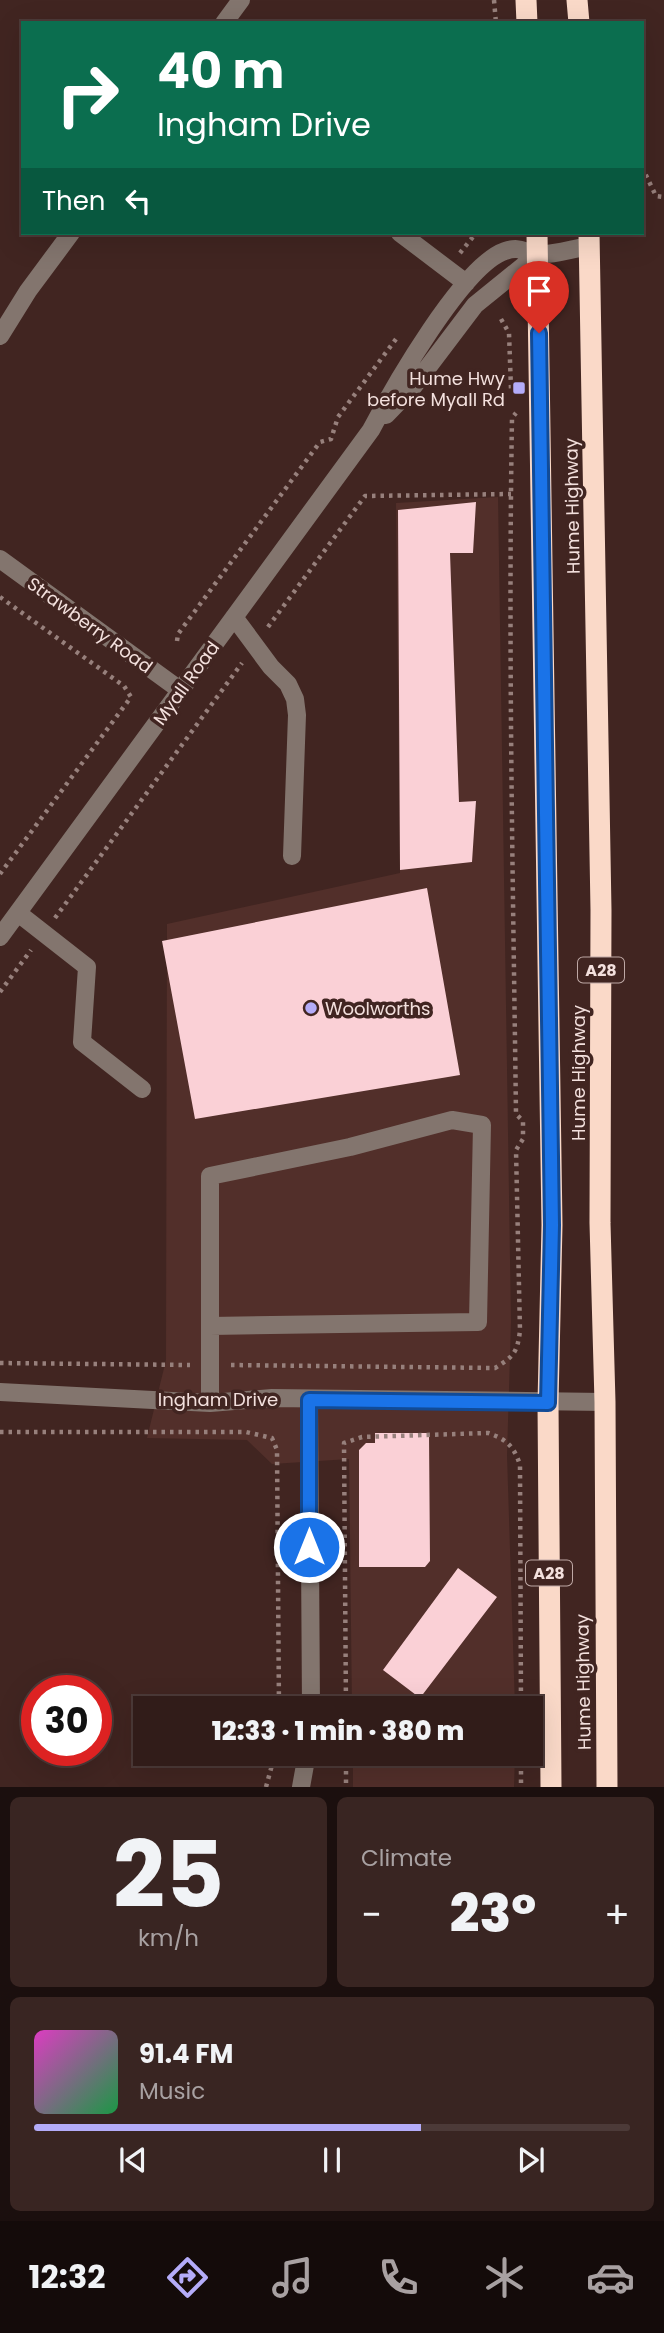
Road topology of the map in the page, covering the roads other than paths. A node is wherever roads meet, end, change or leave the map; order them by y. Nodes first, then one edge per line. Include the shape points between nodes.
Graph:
1 (240, 0) edge
2 (526, 0) edge
3 (578, 0) edge
4 (225, 21) edge
5 (527, 21) edge
6 (579, 21) edge
7 (70, 235) edge
8 (403, 235) edge
9 (589, 239) edge
10 (537, 243) edge
11 (466, 283) junction
12 (0, 337) edge
13 (371, 430) junction
14 (0, 559) edge
15 (234, 617) junction
16 (180, 690) junction
17 (292, 856) dead end
18 (18, 913) junction
19 (0, 937) edge
20 (142, 1089) dead end
21 (210, 1326) junction
22 (0, 1392) edge
23 (309, 1400) junction
24 (605, 1402) junction
25 (210, 1403) junction
26 (548, 1403) junction
27 (311, 1696) edge
28 (305, 1766) edge
29 (302, 1787) edge
30 (551, 1787) edge
31 (607, 1787) edge

1 - 4 street
2 - 5 highway
3 - 6 highway
7 - 12 street
8 - 11 street
9 - 10 street, Myall Road
9 - 24 highway, Hume Highway / A28
10 - 11 street, Myall Road via 492,256
10 - 13 street, Myall Road via 475,305 414,387
10 - 26 highway, Hume Highway / A28 via 552,1225
11 - 13 street, Myall Road via 401,374
13 - 15 street, Myall Road
14 - 16 street, Strawberry Road
15 - 16 street, Myall Road
15 - 17 street via 295,699
16 - 18 street, Myall Road
18 - 19 street, Myall Road
18 - 20 street via 87,967 82,1042
21 - 21 street via 210,1176 452,1120 482,1125 478,1322
21 - 25 street
22 - 25 street, Ingham Drive
23 - 25 street, Ingham Drive
23 - 26 street, Ingham Drive
23 - 27 street
24 - 26 street, Ingham Drive
24 - 31 highway, Hume Highway / A28
26 - 30 highway, Hume Highway / A28
28 - 29 street

